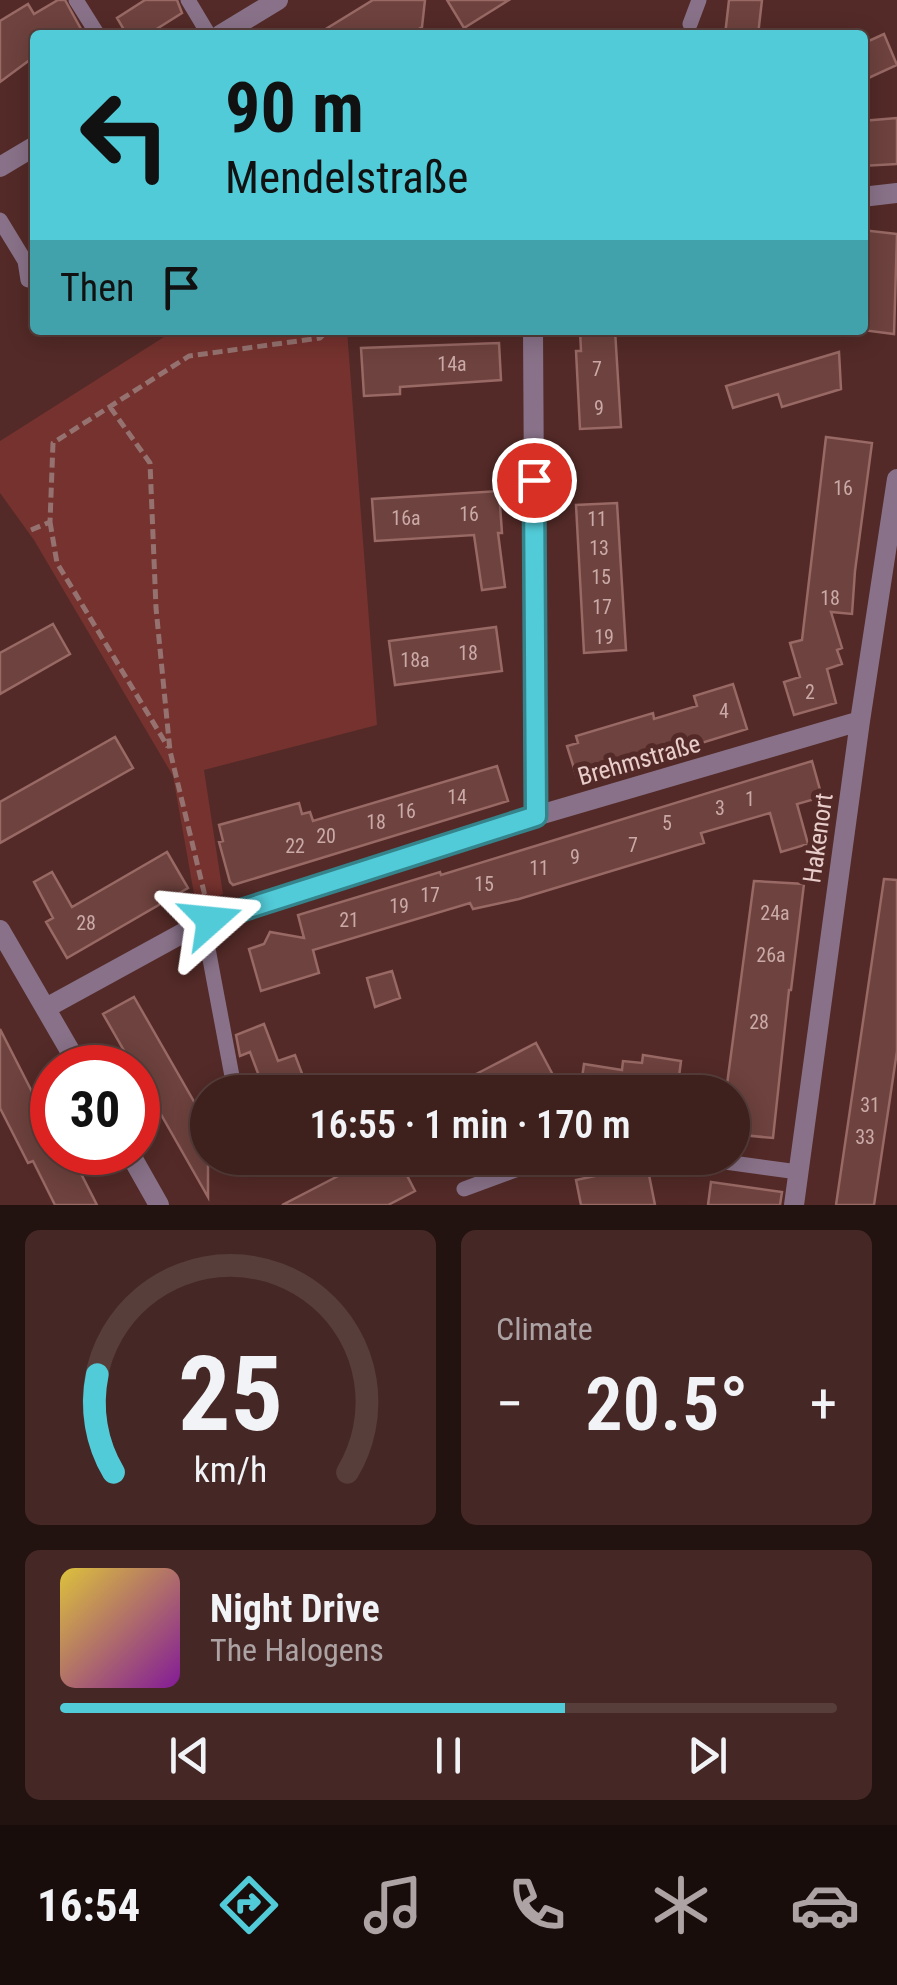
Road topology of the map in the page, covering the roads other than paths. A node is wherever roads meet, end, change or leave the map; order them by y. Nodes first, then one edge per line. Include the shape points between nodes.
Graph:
1 (76, 0) edge
2 (188, 0) edge
3 (278, 0) edge
4 (698, 0) edge
5 (690, 24) dead end
6 (95, 30) edge
7 (206, 30) edge
8 (228, 30) edge
9 (30, 149) edge
10 (0, 168) edge
11 (897, 193) edge
12 (868, 196) edge
13 (0, 220) edge
14 (28, 280) dead end
15 (533, 335) edge
16 (897, 479) edge
17 (860, 721) junction
18 (536, 816) junction
19 (207, 921) junction
20 (0, 930) edge
21 (46, 1008) junction
22 (67, 1045) edge
23 (232, 1075) edge
24 (750, 1165) edge
25 (798, 1172) junction
26 (142, 1175) edge
27 (500, 1175) edge
28 (464, 1188) dead end
29 (159, 1205) edge
30 (794, 1205) edge

1 - 6 lane
2 - 7 lane
3 - 8 street
4 - 5 lane
9 - 10 street
11 - 12 street
13 - 14 lane via 25,261
15 - 18 street
16 - 17 street, Hakenort
17 - 18 street, Brehmstraße
17 - 25 street, Hakenort
18 - 19 street, Brehmstraße
19 - 21 street, Brehmstraße
19 - 23 lane
20 - 21 street
21 - 22 street
24 - 25 lane
25 - 30 street, Hakenort
26 - 29 street
27 - 28 lane

